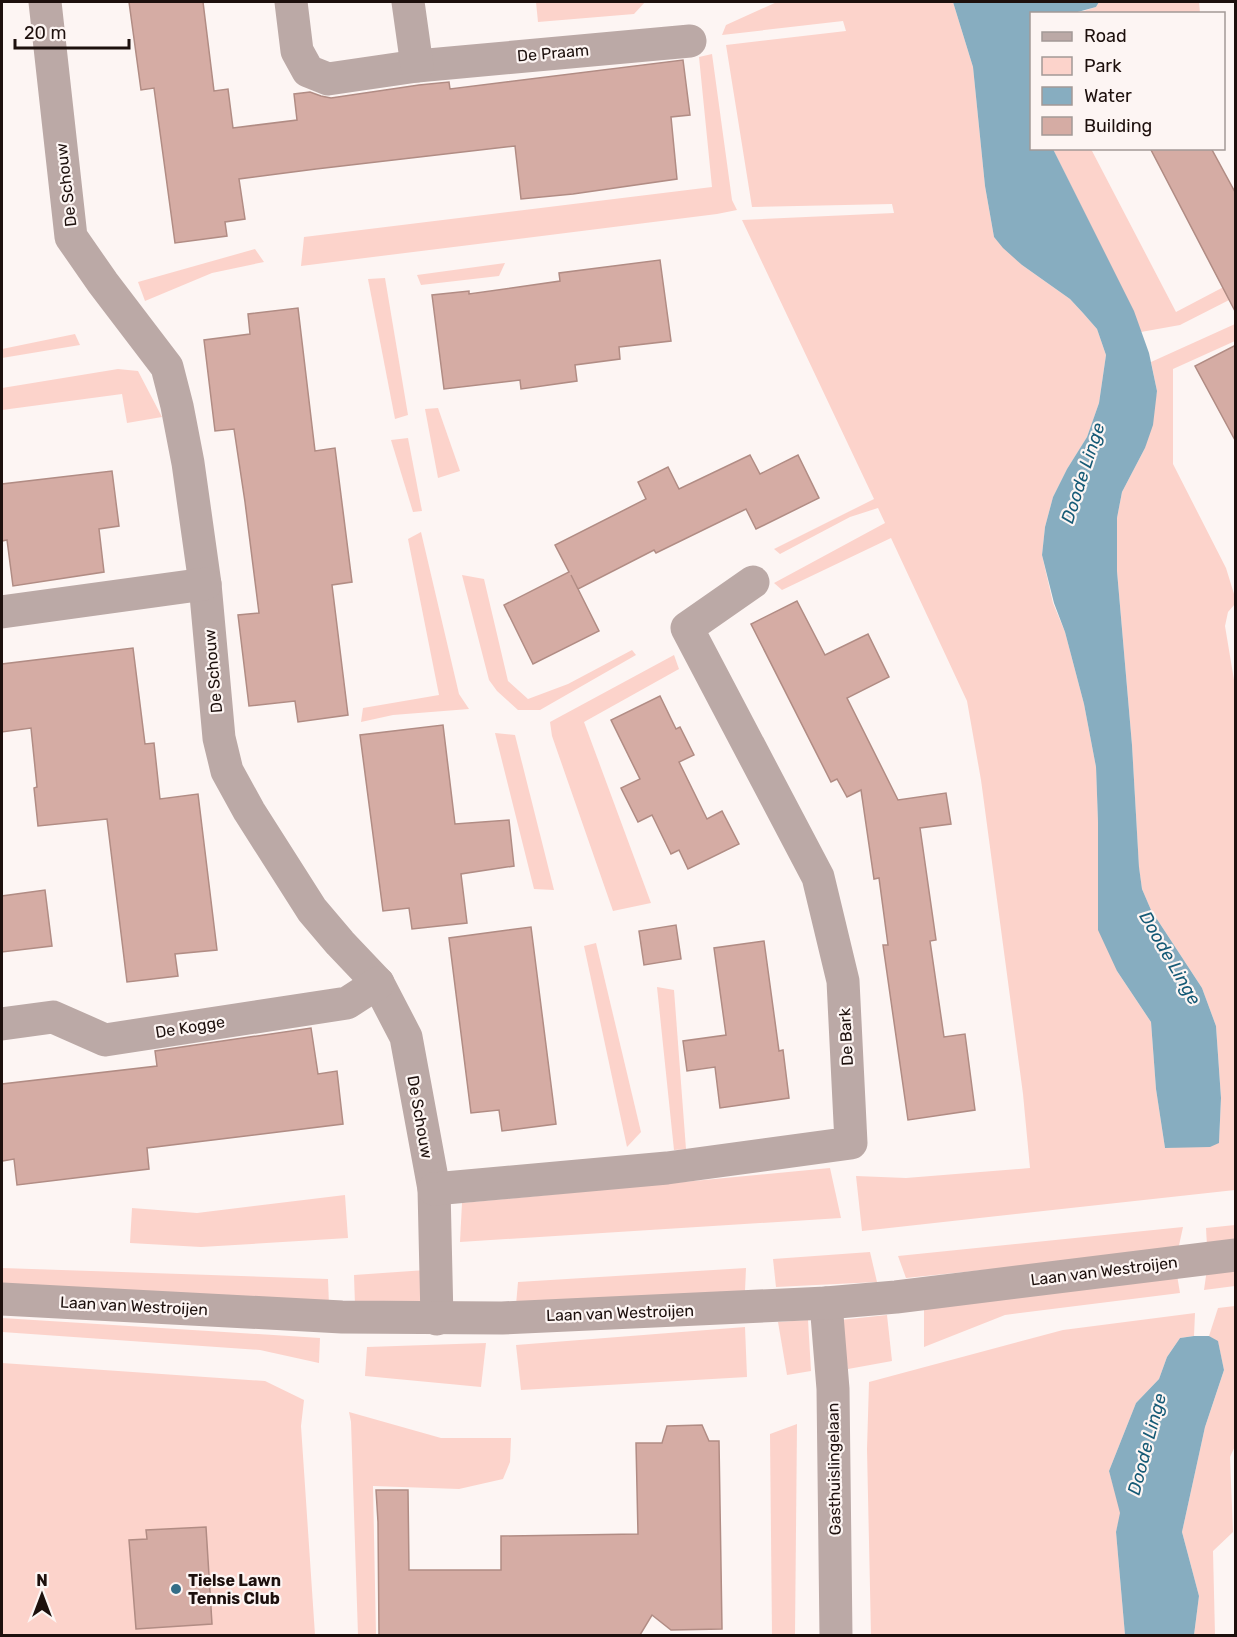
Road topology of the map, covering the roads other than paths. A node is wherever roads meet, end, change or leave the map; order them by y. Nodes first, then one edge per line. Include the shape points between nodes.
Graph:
1 (45, 2) edge
2 (291, 2) edge
3 (408, 2) edge
4 (690, 41) dead end
5 (417, 66) junction
6 (753, 582) dead end
7 (205, 584) junction
8 (2, 612) edge
9 (378, 983) junction
10 (2, 1024) edge
11 (434, 1189) junction
12 (1236, 1256) edge
13 (2, 1299) edge
14 (826, 1303) junction
15 (437, 1318) junction
16 (836, 1635) edge

1 - 7 street, De Schouw via 71,237 167,367 188,463
2 - 5 street, De Praam via 297,51 308,71 328,79
3 - 5 street
4 - 5 street, De Praam
6 - 11 street, De Bark via 687,628 818,877 843,981 850,1143 666,1168
7 - 8 street
7 - 9 street, De Schouw via 219,738 227,771 312,910
9 - 10 street, De Kogge via 347,1003 105,1040 52,1017
9 - 11 street, De Schouw via 406,1037
11 - 15 street, De Schouw
12 - 14 street, Laan van Westroijen
13 - 15 street, Laan van Westroijen via 342,1317
14 - 15 street, Laan van Westroijen
14 - 16 street, Gasthuislingelaan via 833,1389

